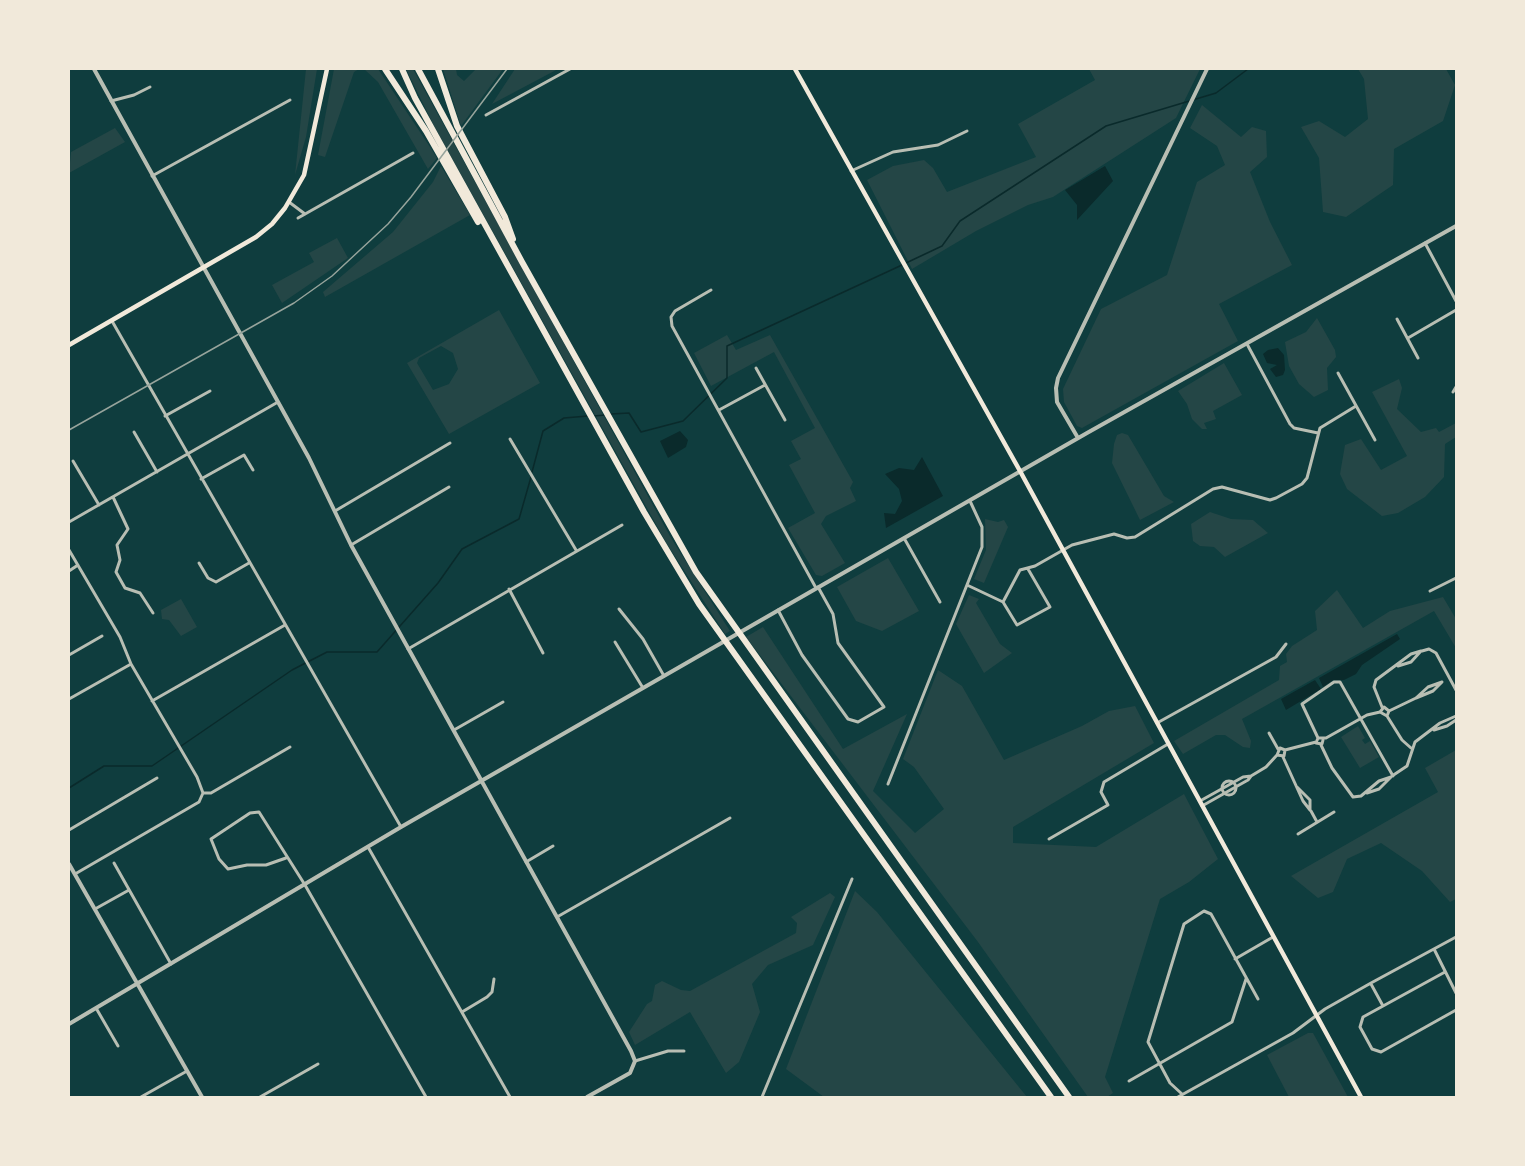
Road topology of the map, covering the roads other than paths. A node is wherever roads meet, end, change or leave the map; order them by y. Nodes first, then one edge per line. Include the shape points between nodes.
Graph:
1 (94, 69) edge
2 (327, 69) edge
3 (384, 69) edge
4 (402, 69) edge
5 (418, 69) edge
6 (438, 69) edge
7 (570, 69) edge
8 (795, 69) edge
9 (1207, 69) edge
10 (150, 87) dead end
11 (111, 100) junction
12 (290, 100) dead end
13 (486, 115) dead end
14 (967, 131) dead end
15 (413, 153) dead end
16 (851, 171) junction
17 (152, 176) junction
18 (289, 202) junction
19 (305, 214) junction
20 (298, 218) dead end
21 (1456, 226) edge
22 (1425, 243) junction
23 (522, 262) junction
24 (204, 268) junction
25 (509, 269) junction
26 (711, 291) dead end
27 (1456, 301) edge
28 (1456, 310) edge
29 (1397, 319) dead end
30 (112, 321) junction
31 (1408, 338) junction
32 (1246, 343) junction
33 (69, 345) edge
34 (1418, 358) dead end
35 (756, 368) dead end
36 (1338, 373) dead end
37 (765, 385) junction
38 (1456, 387) edge
39 (210, 391) dead end
40 (1453, 392) dead end
41 (278, 402) junction
42 (1356, 406) junction
43 (719, 410) junction
44 (165, 416) junction
45 (785, 420) dead end
46 (134, 432) dead end
47 (1318, 433) junction
48 (1078, 438) junction
49 (510, 439) dead end
50 (1375, 440) dead end
51 (450, 443) dead end
52 (187, 454) junction
53 (73, 461) dead end
54 (253, 470) dead end
55 (1020, 471) junction
56 (157, 472) junction
57 (201, 479) junction
58 (449, 487) dead end
59 (113, 497) junction
60 (969, 500) junction
61 (99, 505) junction
62 (335, 512) junction
63 (69, 522) edge
64 (622, 525) dead end
65 (904, 537) junction
66 (351, 544) junction
67 (69, 550) edge
68 (576, 550) junction
69 (1061, 551) junction
70 (199, 563) dead end
71 (249, 564) junction
72 (78, 565) junction
73 (1028, 569) junction
74 (69, 571) edge
75 (1456, 578) edge
76 (967, 585) junction
77 (817, 587) junction
78 (509, 590) junction
79 (1430, 591) dead end
80 (940, 602) dead end
81 (1004, 602) junction
82 (619, 609) dead end
83 (778, 610) junction
84 (153, 613) dead end
85 (285, 625) junction
86 (102, 636) dead end
87 (615, 642) dead end
88 (1287, 644) dead end
89 (408, 648) junction
90 (543, 653) dead end
91 (69, 655) edge
92 (131, 663) junction
93 (664, 675) junction
94 (1448, 678) junction
95 (643, 688) junction
96 (1456, 690) edge
97 (69, 699) edge
98 (153, 701) junction
99 (503, 702) dead end
100 (1382, 707) junction
101 (1389, 711) junction
102 (1380, 712) junction
103 (1387, 716) junction
104 (1456, 718) edge
105 (1361, 719) junction
106 (1157, 723) junction
107 (454, 730) junction
108 (1434, 730) junction
109 (1269, 733) dead end
110 (1321, 739) junction
111 (1316, 742) junction
112 (1168, 744) junction
113 (1321, 745) junction
114 (290, 747) dead end
115 (1411, 748) junction
116 (1278, 749) junction
117 (1285, 750) junction
118 (1277, 755) junction
119 (1283, 757) junction
120 (1251, 776) junction
121 (1392, 777) junction
122 (157, 778) dead end
123 (481, 781) junction
124 (1233, 783) junction
125 (888, 784) dead end
126 (1236, 787) junction
127 (1221, 789) junction
128 (203, 793) junction
129 (1367, 793) junction
130 (1224, 794) junction
131 (1201, 804) junction
132 (1334, 812) dead end
133 (729, 818) dead end
134 (1317, 822) junction
135 (401, 827) junction
136 (69, 830) edge
137 (1298, 834) dead end
138 (1049, 839) dead end
139 (553, 846) dead end
140 (369, 847) junction
141 (286, 858) junction
142 (526, 862) junction
143 (114, 863) dead end
144 (69, 864) edge
145 (75, 874) junction
146 (852, 879) dead end
147 (305, 885) junction
148 (129, 890) junction
149 (95, 909) junction
150 (557, 917) junction
151 (1456, 937) edge
152 (1273, 938) junction
153 (1434, 949) junction
154 (1235, 959) junction
155 (171, 964) junction
156 (1445, 972) junction
157 (1246, 979) junction
158 (494, 980) dead end
159 (1371, 983) junction
160 (138, 984) junction
161 (1456, 993) edge
162 (1258, 999) dead end
163 (1383, 1006) junction
164 (96, 1008) junction
165 (1456, 1010) edge
166 (462, 1012) junction
167 (1316, 1016) junction
168 (69, 1024) edge
169 (118, 1046) dead end
170 (684, 1051) dead end
171 (635, 1061) junction
172 (318, 1064) dead end
173 (1160, 1064) junction
174 (187, 1071) junction
175 (1129, 1081) dead end
176 (1183, 1094) junction
177 (141, 1097) edge
178 (202, 1097) edge
179 (260, 1097) edge
180 (426, 1097) edge
181 (510, 1097) edge
182 (587, 1097) edge
183 (762, 1097) edge
184 (1051, 1097) edge
185 (1069, 1097) edge
186 (1178, 1097) edge
187 (1361, 1097) edge

1 - 11 street
2 - 18 main road via 307,165
3 - 25 highway
4 - 25 highway
5 - 23 highway
6 - 23 highway via 457,126 505,217
7 - 13 street
8 - 16 main road
9 - 48 street via 1059,378 1057,402
10 - 11 street
11 - 17 street
12 - 17 street
14 - 16 street via 938,145 893,152
15 - 19 street
16 - 55 main road
17 - 24 street
18 - 19 street
18 - 24 main road via 256,237
19 - 20 street
21 - 22 street
22 - 27 street
22 - 32 street
23 - 185 highway via 662,514 728,620
24 - 30 main road
24 - 41 street
25 - 184 highway via 672,561 715,627
26 - 43 street via 671,317 672,326
28 - 31 street
29 - 31 street
30 - 33 main road
30 - 44 street
31 - 34 street
32 - 47 street via 1290,424
32 - 48 street
35 - 37 street
36 - 42 street
37 - 43 street
37 - 45 street
38 - 40 street
39 - 44 street
41 - 52 street
41 - 62 street
42 - 47 street via 1322,426
42 - 50 street
43 - 77 street
44 - 52 street
46 - 56 street
47 - 69 street via 1305,482 1276,498 1270,500 1218,487 1135,537 1114,534
48 - 55 street
49 - 68 street
51 - 62 street
52 - 56 street
52 - 57 street
53 - 61 street
54 - 57 street via 244,455
55 - 60 street
55 - 69 main road
56 - 59 street
57 - 71 street
58 - 66 street
59 - 61 street
59 - 84 street via 128,529 117,545 120,560 116,572 125,588 140,593
60 - 65 street
60 - 76 street via 983,533 982,547
61 - 63 street
62 - 66 street
64 - 68 street
65 - 77 street
65 - 80 street
66 - 89 street
67 - 72 street
68 - 78 street
69 - 73 street
69 - 106 main road
70 - 71 street via 213,582
71 - 85 street
72 - 74 street
72 - 92 street
73 - 81 street via 1020,570
73 - 81 street via 1050,607 1017,626
75 - 79 street
76 - 81 street
76 - 125 street
77 - 83 street
77 - 83 street via 833,614 838,643 884,707 858,722 848,719 802,655
78 - 89 street
78 - 90 street
82 - 93 street
83 - 93 street
85 - 98 street
85 - 135 street
86 - 91 street
87 - 95 street
88 - 106 street via 1276,657
89 - 107 street
92 - 97 street
92 - 98 street
93 - 95 street
94 - 96 street
94 - 100 street via 1436,653 1429,649 1411,654 1376,680 1374,687
94 - 101 street via 1433,691
95 - 123 street
98 - 128 street
99 - 107 street
100 - 101 street
100 - 102 street
101 - 103 street
102 - 103 street
102 - 105 street
103 - 115 street
104 - 108 street
104 - 108 street via 1440,723
105 - 110 street
105 - 110 street via 1340,682 1331,684 1302,706
105 - 121 street
106 - 112 main road
107 - 123 street
108 - 115 street
109 - 116 street
110 - 111 street
110 - 113 street
111 - 113 street
111 - 117 street
112 - 131 main road
112 - 138 street via 1104,782 1101,792 1108,805
113 - 129 street via 1351,796 1358,798
114 - 128 street via 211,793
115 - 121 street via 1407,766
116 - 117 street
116 - 118 street
117 - 119 street
118 - 119 street
118 - 120 street
119 - 134 street
120 - 124 street
120 - 126 street
121 - 129 street via 1379,789
121 - 129 street via 1379,781
122 - 136 street
123 - 135 street
123 - 142 street
124 - 126 street
124 - 127 street via 1225,782
126 - 130 street via 1232,795
127 - 130 street
127 - 131 street
128 - 145 street via 199,802
130 - 131 street
131 - 152 main road
132 - 134 street
133 - 150 street
134 - 137 street
135 - 140 street
139 - 142 street
140 - 147 street
140 - 166 street
141 - 141 street via 259,812 249,813 211,839 228,869 266,865
141 - 147 street
142 - 150 street
143 - 148 street
144 - 145 street
145 - 149 street
146 - 183 street
147 - 155 street
147 - 180 street
148 - 149 street
148 - 155 street
149 - 160 street
150 - 171 street
151 - 153 street
152 - 154 street
152 - 167 main road
153 - 156 street
153 - 159 street
154 - 157 street
154 - 173 street via 1211,914 1204,911 1183,927 1149,1036
155 - 160 street
156 - 161 street
156 - 163 street
157 - 162 street
157 - 173 street via 1232,1022
158 - 166 street via 487,997
159 - 163 street
159 - 167 street
160 - 164 street
160 - 174 street
163 - 165 street via 1359,1023 1370,1047 1377,1052
164 - 168 street
164 - 169 street
166 - 181 street
167 - 176 street via 1293,1033
167 - 187 main road
170 - 171 street via 668,1051
171 - 182 street via 628,1075
172 - 179 street
173 - 175 street
173 - 176 street via 1174,1089
174 - 177 street
174 - 178 street
176 - 186 street

